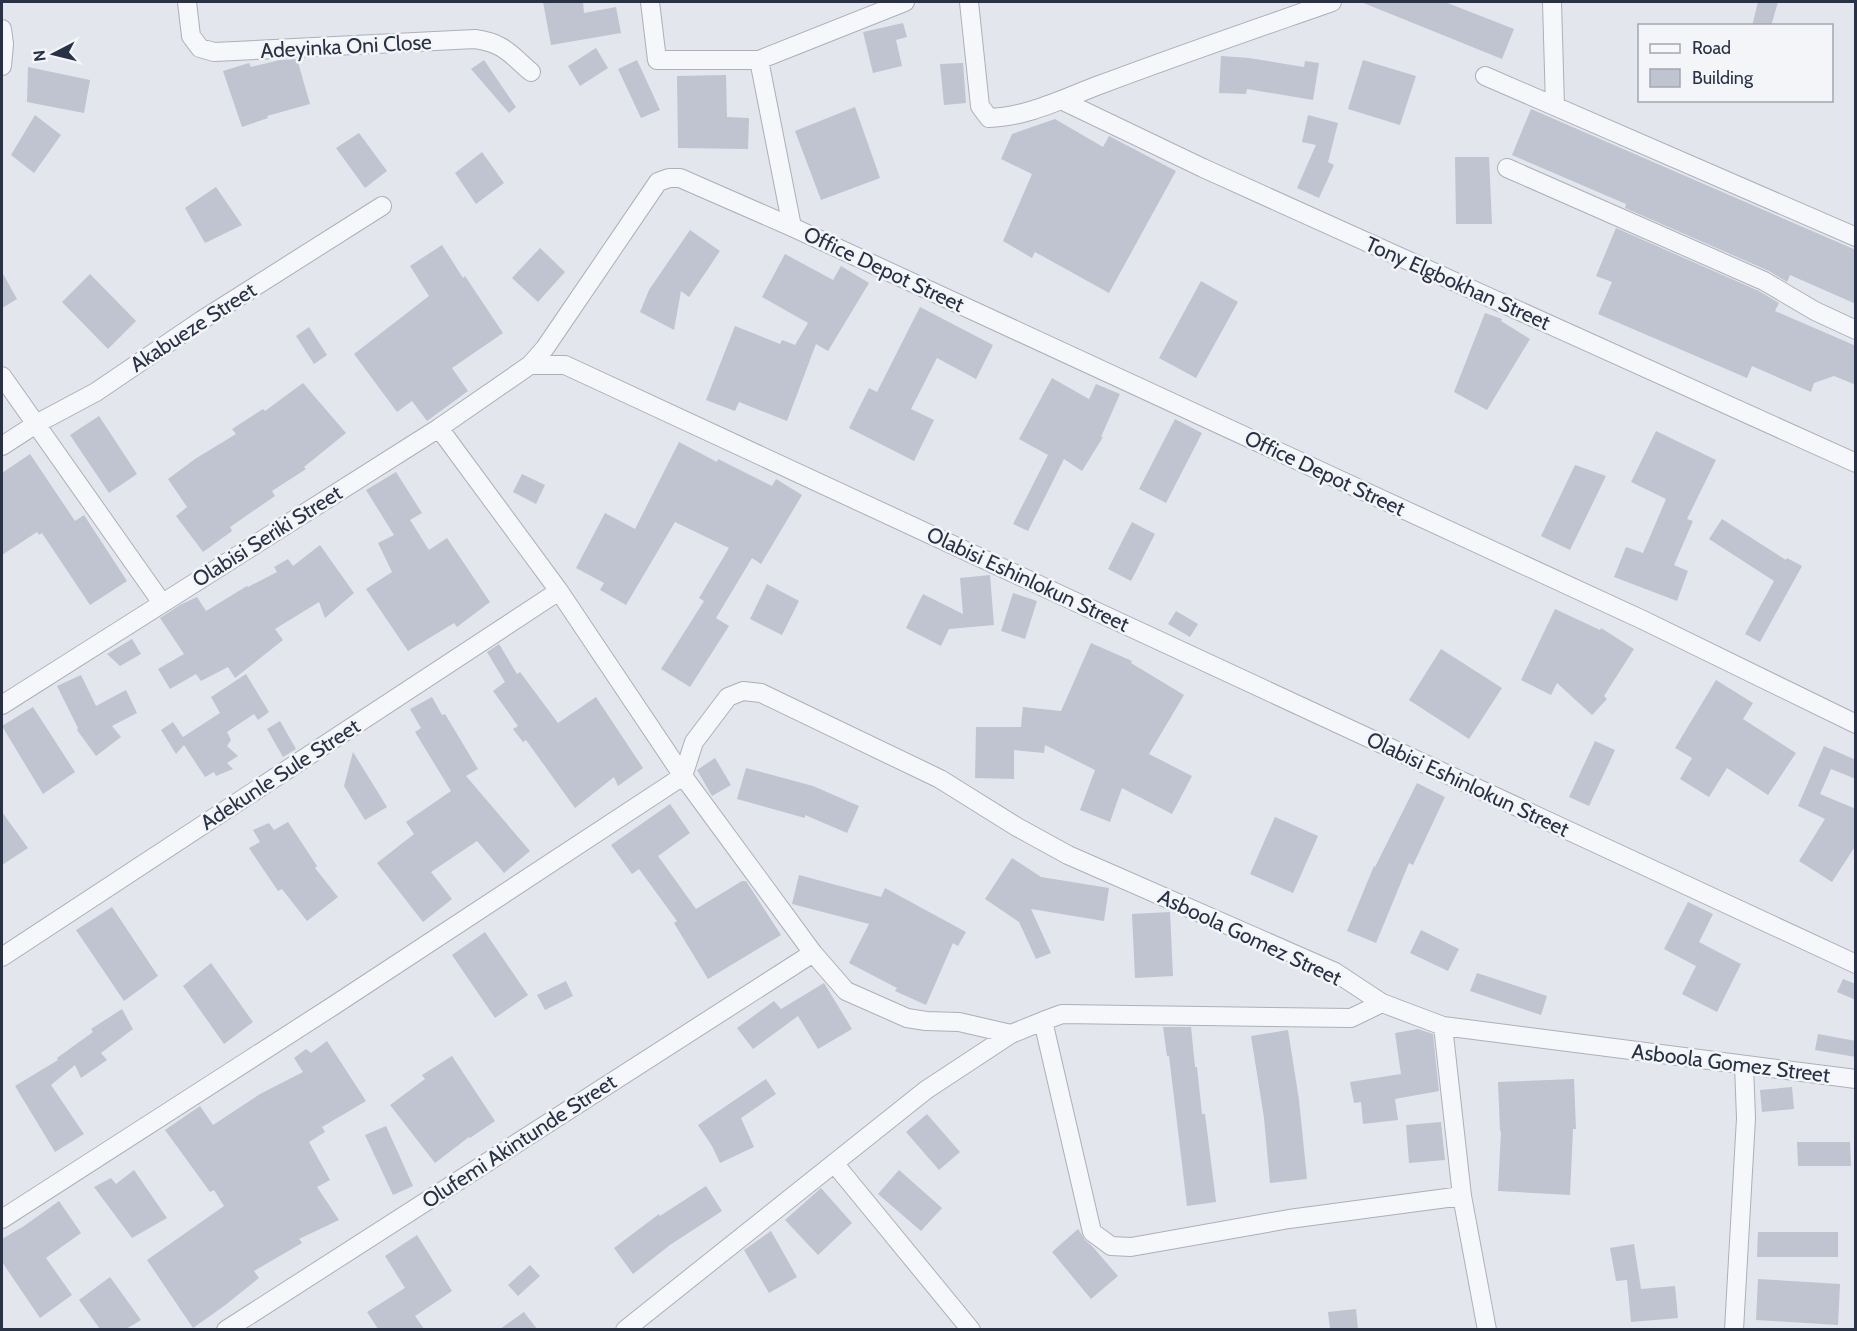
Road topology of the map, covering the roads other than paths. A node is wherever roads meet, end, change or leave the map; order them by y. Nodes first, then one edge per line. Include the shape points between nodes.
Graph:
1 (187, 2) edge
2 (650, 2) edge
3 (905, 2) edge
4 (969, 2) edge
5 (1332, 2) edge
6 (1552, 2) edge
7 (2, 29) edge
8 (759, 60) junction
9 (2, 66) edge
10 (531, 72) dead end
11 (1485, 76) dead end
12 (1061, 100) junction
13 (1555, 106) junction
14 (1507, 168) dead end
15 (382, 206) dead end
16 (792, 227) junction
17 (1856, 237) edge
18 (1856, 330) edge
19 (530, 365) junction
20 (2, 376) edge
21 (36, 424) junction
22 (439, 428) junction
23 (2, 446) edge
24 (1856, 463) edge
25 (559, 591) junction
26 (162, 603) junction
27 (2, 705) edge
28 (1856, 724) edge
29 (683, 776) junction
30 (813, 953) junction
31 (2, 957) edge
32 (1856, 964) edge
33 (1382, 1003) junction
34 (1043, 1021) junction
35 (1443, 1026) junction
36 (1011, 1034) junction
37 (1744, 1065) junction
38 (1856, 1079) edge
39 (834, 1163) junction
40 (1462, 1196) junction
41 (2, 1219) edge
42 (226, 1329) edge
43 (625, 1329) edge
44 (971, 1329) edge
45 (1487, 1329) edge
46 (1734, 1329) edge

1 - 10 street, Adeyinka Oni Close via 191,36 200,48 214,52 475,39 502,47
2 - 8 street via 657,60
3 - 8 street
4 - 12 street via 980,106 989,118 1007,118
5 - 12 street
6 - 13 street
7 - 9 street
8 - 16 street
11 - 13 street
12 - 24 street, Tony Elgbokhan Street
13 - 17 street
14 - 18 street via 1764,281
15 - 21 street, Akabueze Street via 96,392
16 - 19 street via 680,178 658,182
16 - 28 street, Office Depot Street via 1643,620
19 - 22 street, Olabisi Seriki Street
19 - 32 street, Olabisi Eshinlokun Street via 565,365
20 - 21 street
21 - 23 street, Akabueze Street
21 - 26 street
22 - 25 street
22 - 26 street, Olabisi Seriki Street
25 - 29 street
25 - 31 street, Adekunle Sule Street
26 - 27 street, Olabisi Seriki Street
29 - 30 street
29 - 33 street, Asboola Gomez Street via 694,742 728,697 742,691 760,693 940,779 1068,855 1335,972
29 - 41 street
30 - 36 street via 846,991 907,1018 959,1022
30 - 42 street, Olufemi Akintunde Street
33 - 34 street via 1351,1018 1062,1014
33 - 35 street, Asboola Gomez Street
34 - 36 street
34 - 40 street via 1092,1232 1112,1246 1131,1247 1289,1219
35 - 37 street, Asboola Gomez Street
35 - 40 street
36 - 39 street via 926,1090
37 - 38 street, Asboola Gomez Street
37 - 46 street via 1746,1118
39 - 43 street
39 - 44 street
40 - 45 street

